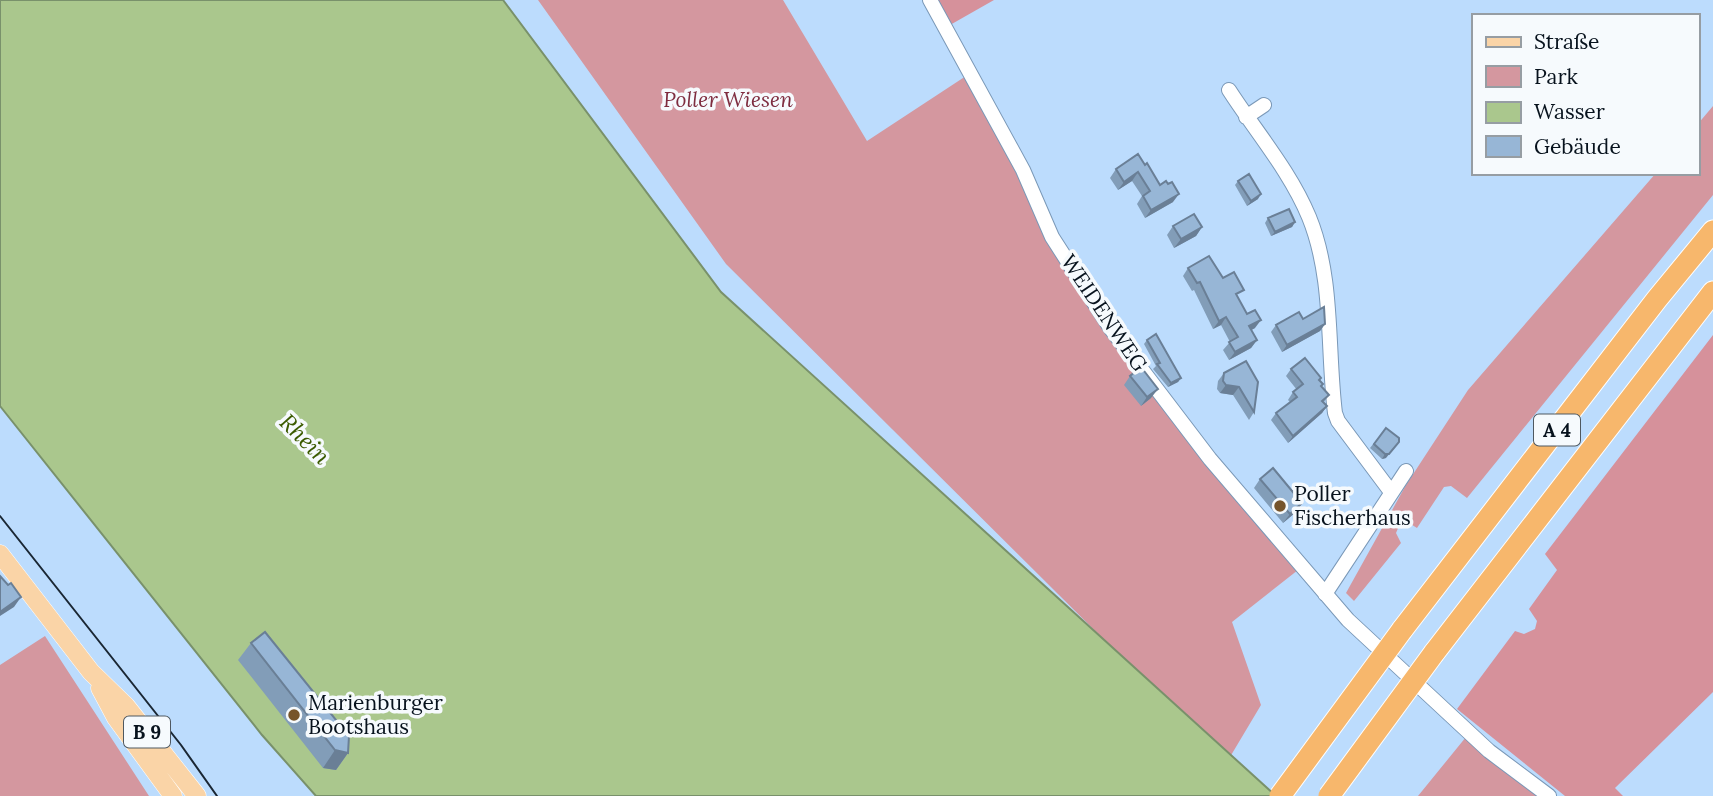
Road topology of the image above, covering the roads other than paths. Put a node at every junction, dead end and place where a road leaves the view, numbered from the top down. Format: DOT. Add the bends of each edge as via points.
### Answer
graph roads {
  1 [pos="930,0"];
  2 [pos="1229,90"];
  3 [pos="1264,105"];
  4 [pos="1246,117"];
  5 [pos="1713,231"];
  6 [pos="1713,292"];
  7 [pos="1406,471"];
  8 [pos="1391,492"];
  9 [pos="0,554"];
  10 [pos="1325,594"];
  11 [pos="91,672"];
  12 [pos="173,796"];
  13 [pos="197,796"];
  14 [pos="1280,796"];
  15 [pos="1329,796"];
  16 [pos="1549,796"];
  1 -- 10 [label="street, WEIDENWEG" via="1084,289 1210,459"];
  2 -- 4 [label="street"];
  3 -- 4 [label="street"];
  4 -- 8 [label="street" via="1293,185 1316,239 1335,414"];
  5 -- 14 [label="highway, A 4, bridge" via="1402,630"];
  6 -- 15 [label="highway, A 4, bridge"];
  7 -- 8 [label="street"];
  8 -- 10 [label="street"];
  9 -- 11 [label="main road, B 9"];
  10 -- 16 [label="street, WEIDENWEG" via="1489,751"];
  11 -- 12 [label="main road, B 9" via="116,718"];
  11 -- 13 [label="main road, B 9" via="126,706"];
}
